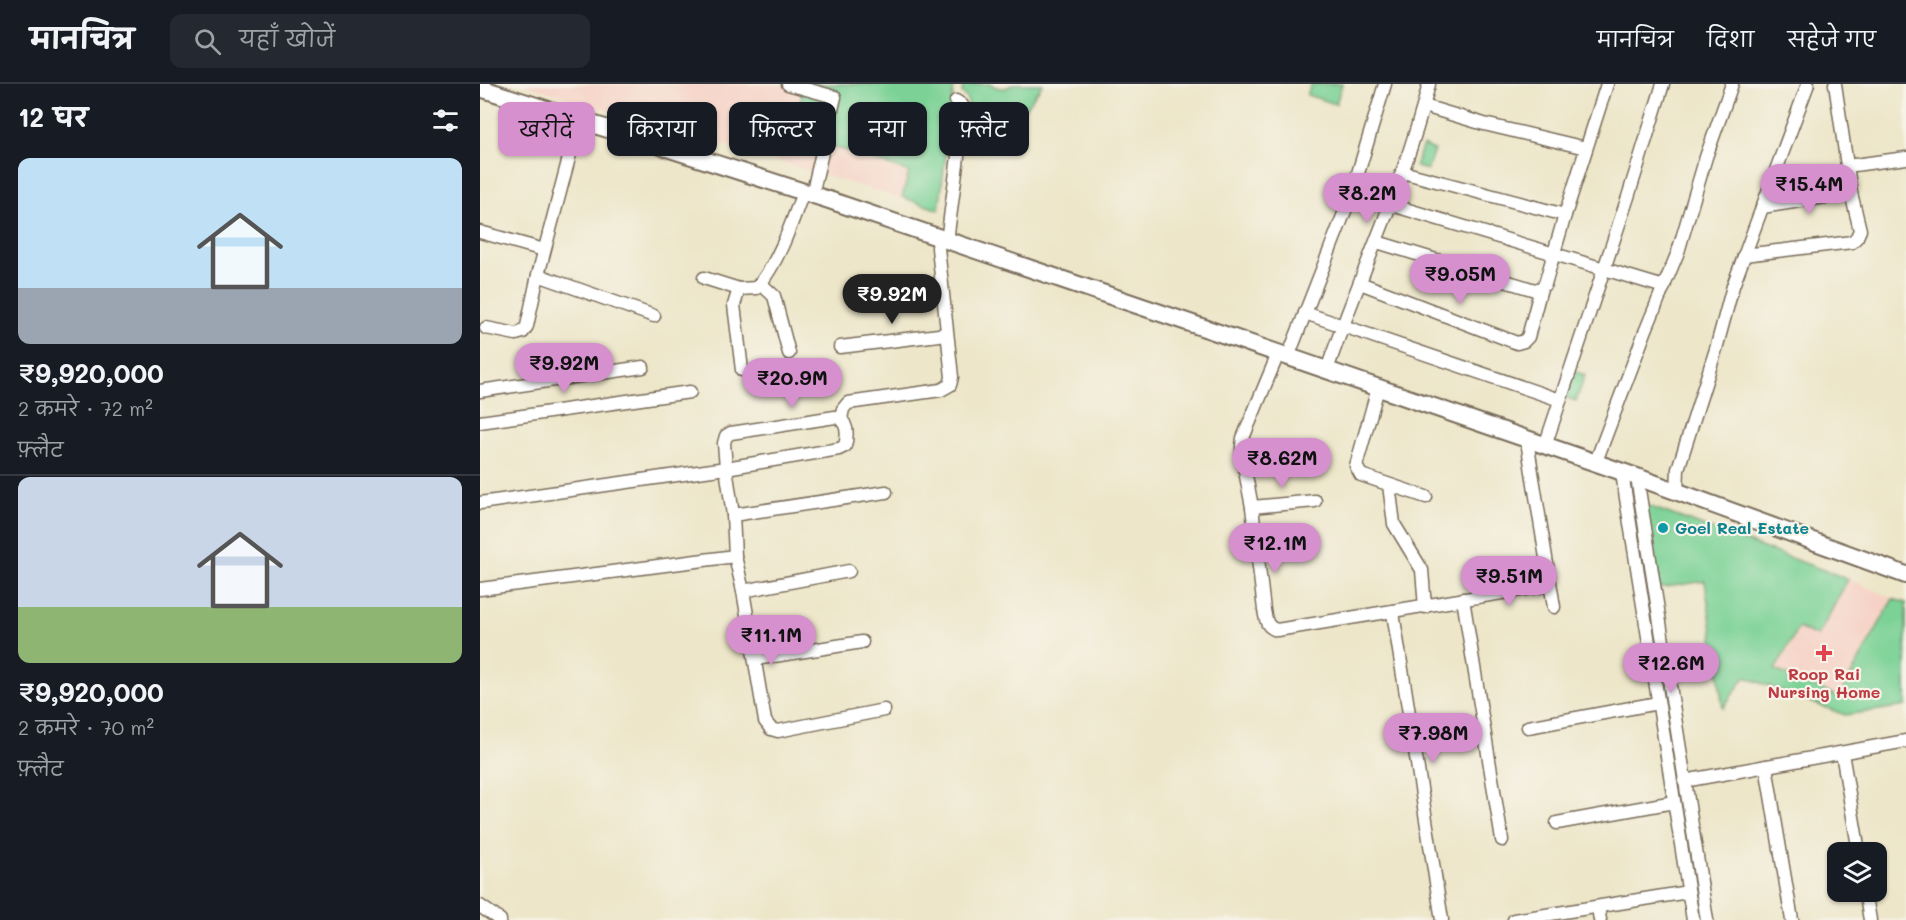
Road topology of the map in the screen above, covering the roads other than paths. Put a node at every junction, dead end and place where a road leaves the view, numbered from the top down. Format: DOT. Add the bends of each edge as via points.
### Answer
graph roads {
  1 [pos="788,84"];
  2 [pos="1385,84"];
  3 [pos="1429,84"];
  4 [pos="1607,84"];
  5 [pos="1663,84"];
  6 [pos="1732,84"];
  7 [pos="1808,84"];
  8 [pos="1835,84"];
  9 [pos="480,88"];
  10 [pos="510,90"];
  11 [pos="956,100"];
  12 [pos="538,102"];
  13 [pos="1424,106"];
  14 [pos="595,125"];
  15 [pos="1586,148"];
  16 [pos="569,156"];
  17 [pos="1906,158"];
  18 [pos="1847,166"];
  19 [pos="1402,172"];
  20 [pos="1352,193"];
  21 [pos="808,194"];
  22 [pos="1851,194"];
  23 [pos="1389,203"];
  24 [pos="1762,207"];
  25 [pos="1565,215"];
  26 [pos="480,231"];
  27 [pos="943,239"];
  28 [pos="1377,242"];
  29 [pos="544,250"];
  30 [pos="1553,253"];
  31 [pos="1744,255"];
  32 [pos="1604,267"];
  33 [pos="538,275"];
  34 [pos="704,278"];
  35 [pos="1360,283"];
  36 [pos="760,284"];
  37 [pos="1664,287"];
  38 [pos="1541,288"];
  39 [pos="739,289"];
  40 [pos="1305,313"];
  41 [pos="654,316"];
  42 [pos="1342,326"];
  43 [pos="486,328"];
  44 [pos="947,334"];
  45 [pos="840,346"];
  46 [pos="789,353"];
  47 [pos="1283,355"];
  48 [pos="643,367"];
  49 [pos="742,370"];
  50 [pos="1327,370"];
  51 [pos="1378,388"];
  52 [pos="480,391"];
  53 [pos="690,392"];
  54 [pos="1560,400"];
  55 [pos="841,418"];
  56 [pos="480,423"];
  57 [pos="1527,441"];
  58 [pos="1545,446"];
  59 [pos="1595,464"];
  60 [pos="726,468"];
  61 [pos="1629,475"];
  62 [pos="1389,485"];
  63 [pos="886,492"];
  64 [pos="1677,493"];
  65 [pos="1426,497"];
  66 [pos="1315,501"];
  67 [pos="480,503"];
  68 [pos="1252,507"];
  69 [pos="733,515"];
  70 [pos="735,556"];
  71 [pos="849,572"];
  72 [pos="1906,575"];
  73 [pos="1550,585"];
  74 [pos="480,589"];
  75 [pos="743,591"];
  76 [pos="1463,599"];
  77 [pos="1425,607"];
  78 [pos="1554,607"];
  79 [pos="1394,613"];
  80 [pos="862,642"];
  81 [pos="754,660"];
  82 [pos="1658,703"];
  83 [pos="884,710"];
  84 [pos="1528,727"];
  85 [pos="1906,741"];
  86 [pos="1842,753"];
  87 [pos="1766,766"];
  88 [pos="1684,781"];
  89 [pos="1674,802"];
  90 [pos="1557,823"];
  91 [pos="1502,840"];
  92 [pos="1857,842"];
  93 [pos="1688,892"];
  94 [pos="1867,902"];
  95 [pos="480,906"];
  96 [pos="1598,907"];
  97 [pos="501,920"];
  98 [pos="1442,920"];
  99 [pos="1517,920"];
  100 [pos="1600,920"];
  101 [pos="1693,920"];
  102 [pos="1707,920"];
  103 [pos="1792,920"];
  104 [pos="1870,920"];
  1 -- 21 [label="street" via="835,97"];
  2 -- 20 [label="street"];
  3 -- 13 [label="street"];
  4 -- 15 [label="street"];
  5 -- 32 [label="street"];
  6 -- 37 [label="street"];
  7 -- 24 [label="street"];
  8 -- 18 [label="street"];
  9 -- 10 [label="street"];
  10 -- 12 [label="street"];
  11 -- 27 [label="street" via="964,110"];
  13 -- 15 [label="street"];
  13 -- 19 [label="street"];
  14 -- 21 [label="street"];
  15 -- 25 [label="street"];
  16 -- 29 [label="street"];
  17 -- 18 [label="street"];
  18 -- 22 [label="street"];
  19 -- 23 [label="street"];
  19 -- 25 [label="street"];
  20 -- 23 [label="street"];
  20 -- 40 [label="street"];
  21 -- 27 [label="street"];
  21 -- 36 [label="street"];
  22 -- 24 [label="street"];
  22 -- 31 [label="street" via="1860,230 1852,242"];
  23 -- 28 [label="street"];
  23 -- 30 [label="street"];
  24 -- 31 [label="street"];
  25 -- 30 [label="street"];
  26 -- 29 [label="street"];
  27 -- 44 [label="street" via="938,248"];
  27 -- 47 [label="street"];
  28 -- 35 [label="street"];
  28 -- 38 [label="street" via="1535,290"];
  29 -- 33 [label="street"];
  30 -- 32 [label="street"];
  30 -- 38 [label="street"];
  31 -- 64 [label="street" via="1678,469"];
  32 -- 37 [label="street"];
  32 -- 54 [label="street"];
  33 -- 41 [label="street"];
  33 -- 43 [label="street" via="523,332"];
  34 -- 39 [label="street"];
  35 -- 38 [label="street" via="1517,343 1528,337"];
  35 -- 42 [label="street"];
  36 -- 39 [label="street" via="757,288"];
  36 -- 46 [label="street" via="774,296"];
  37 -- 59 [label="street"];
  39 -- 49 [label="street" via="734,305"];
  40 -- 42 [label="street"];
  40 -- 47 [label="street"];
  42 -- 50 [label="street"];
  42 -- 54 [label="street"];
  44 -- 45 [label="street"];
  44 -- 55 [label="street" via="950,385 941,390 848,403"];
  47 -- 50 [label="street"];
  47 -- 68 [label="street" via="1244,438 1242,455"];
  48 -- 52 [label="street"];
  50 -- 51 [label="street"];
  51 -- 57 [label="street"];
  51 -- 62 [label="street" via="1356,466 1361,475"];
  53 -- 56 [label="street"];
  54 -- 58 [label="street"];
  55 -- 60 [label="street" via="731,433 724,443"];
  55 -- 60 [label="street" via="845,422 846,440 839,449"];
  57 -- 58 [label="street"];
  57 -- 73 [label="street"];
  58 -- 59 [label="street"];
  59 -- 61 [label="street"];
  60 -- 67 [label="street"];
  60 -- 69 [label="street"];
  61 -- 64 [label="street"];
  61 -- 82 [label="street"];
  61 -- 88 [label="street"];
  62 -- 65 [label="street"];
  62 -- 77 [label="street" via="1394,524 1422,570"];
  63 -- 69 [label="street"];
  64 -- 72 [label="street"];
  66 -- 68 [label="street"];
  68 -- 79 [label="street" via="1264,610 1271,628"];
  69 -- 70 [label="street"];
  70 -- 74 [label="street"];
  70 -- 75 [label="street"];
  71 -- 75 [label="street"];
  73 -- 76 [label="street"];
  73 -- 78 [label="street"];
  75 -- 81 [label="street"];
  76 -- 77 [label="street"];
  76 -- 91 [label="street"];
  77 -- 79 [label="street"];
  79 -- 98 [label="street"];
  80 -- 81 [label="street"];
  81 -- 83 [label="street" via="765,721 771,729 778,731"];
  82 -- 84 [label="street"];
  82 -- 89 [label="street"];
  85 -- 86 [label="street"];
  86 -- 87 [label="street"];
  86 -- 92 [label="street"];
  87 -- 88 [label="street"];
  87 -- 103 [label="street"];
  88 -- 102 [label="street"];
  89 -- 90 [label="street"];
  89 -- 93 [label="street"];
  93 -- 96 [label="street"];
  93 -- 101 [label="street"];
  94 -- 104 [label="street"];
  95 -- 97 [label="street"];
  96 -- 99 [label="street"];
  96 -- 100 [label="street"];
}
